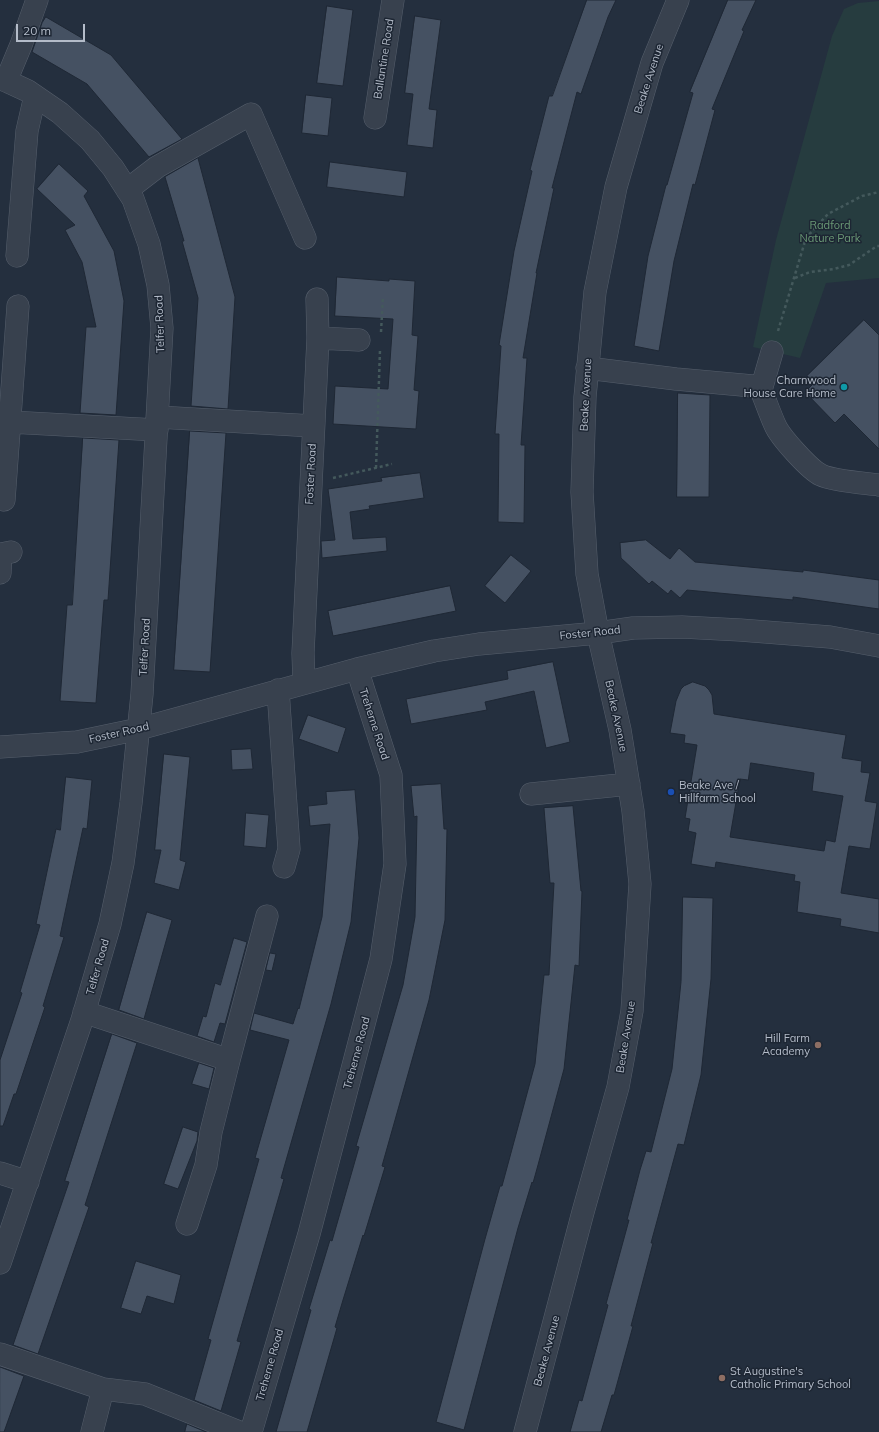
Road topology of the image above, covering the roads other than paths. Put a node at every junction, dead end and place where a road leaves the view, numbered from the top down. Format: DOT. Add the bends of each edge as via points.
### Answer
graph roads {
  1 [pos="37,0"];
  2 [pos="393,0"];
  3 [pos="678,0"];
  4 [pos="3,79"];
  5 [pos="35,96"];
  6 [pos="375,118"];
  7 [pos="127,190"];
  8 [pos="305,238"];
  9 [pos="18,256"];
  10 [pos="317,299"];
  11 [pos="18,306"];
  12 [pos="318,338"];
  13 [pos="359,340"];
  14 [pos="772,352"];
  15 [pos="587,368"];
  16 [pos="761,390"];
  17 [pos="7,419"];
  18 [pos="157,424"];
  19 [pos="314,426"];
  20 [pos="879,485"];
  21 [pos="4,500"];
  22 [pos="11,552"];
  23 [pos="0,573"];
  24 [pos="598,633"];
  25 [pos="879,646"];
  26 [pos="357,668"];
  27 [pos="304,682"];
  28 [pos="278,690"];
  29 [pos="139,729"];
  30 [pos="0,747"];
  31 [pos="628,784"];
  32 [pos="531,794"];
  33 [pos="284,867"];
  34 [pos="267,916"];
  35 [pos="84,1012"];
  36 [pos="230,1060"];
  37 [pos="0,1173"];
  38 [pos="28,1182"];
  39 [pos="187,1224"];
  40 [pos="0,1263"];
  41 [pos="0,1354"];
  42 [pos="103,1389"];
  43 [pos="92,1432"];
  44 [pos="239,1432"];
  45 [pos="251,1432"];
  46 [pos="525,1432"];
  1 -- 4 [label="street" via="21,45"];
  2 -- 6 [label="street, Ballantine Road"];
  3 -- 15 [label="street, Beake Avenue" via="652,63 616,187 595,292"];
  4 -- 5 [label="street, Telfer Road" via="28,90"];
  5 -- 7 [label="street, Telfer Road" via="90,140"];
  5 -- 9 [label="street" via="27,131"];
  7 -- 8 [label="street" via="157,167 251,114"];
  7 -- 18 [label="street, Telfer Road" via="133,199 149,244 158,285 162,328"];
  10 -- 12 [label="street, Foster Road"];
  11 -- 17 [label="street"];
  12 -- 13 [label="street"];
  12 -- 19 [label="street, Foster Road"];
  14 -- 16 [label="street"];
  15 -- 16 [label="street" via="676,380 753,386"];
  15 -- 24 [label="street, Beake Avenue" via="582,492 587,574"];
  16 -- 20 [label="street" via="775,427 813,470 830,478"];
  17 -- 18 [label="street"];
  17 -- 21 [label="street"];
  18 -- 19 [label="street"];
  18 -- 29 [label="street, Telfer Road"];
  19 -- 27 [label="street, Foster Road" via="303,652"];
  22 -- 23 [label="street" via="1,554"];
  24 -- 25 [label="street, Foster Road" via="633,628 682,627 830,637"];
  24 -- 26 [label="street, Foster Road" via="471,645"];
  24 -- 31 [label="street, Beake Avenue" via="620,730"];
  26 -- 27 [label="street, Foster Road"];
  26 -- 45 [label="street, Treherne Road" via="391,775 395,864 381,959 309,1234"];
  27 -- 28 [label="street, Foster Road"];
  28 -- 29 [label="street, Foster Road"];
  28 -- 33 [label="street" via="289,848"];
  29 -- 30 [label="street, Foster Road" via="77,742"];
  29 -- 35 [label="street, Telfer Road" via="123,863 110,924"];
  31 -- 32 [label="street"];
  31 -- 46 [label="street, Beake Avenue" via="640,884 632,1011 618,1087"];
  34 -- 36 [label="street"];
  35 -- 36 [label="street"];
  35 -- 38 [label="street, Telfer Road"];
  36 -- 39 [label="street" via="211,1132 206,1165"];
  37 -- 38 [label="street"];
  38 -- 40 [label="street, Telfer Road"];
  41 -- 42 [label="street"];
  42 -- 43 [label="street"];
  42 -- 44 [label="street" via="145,1394"];
}
